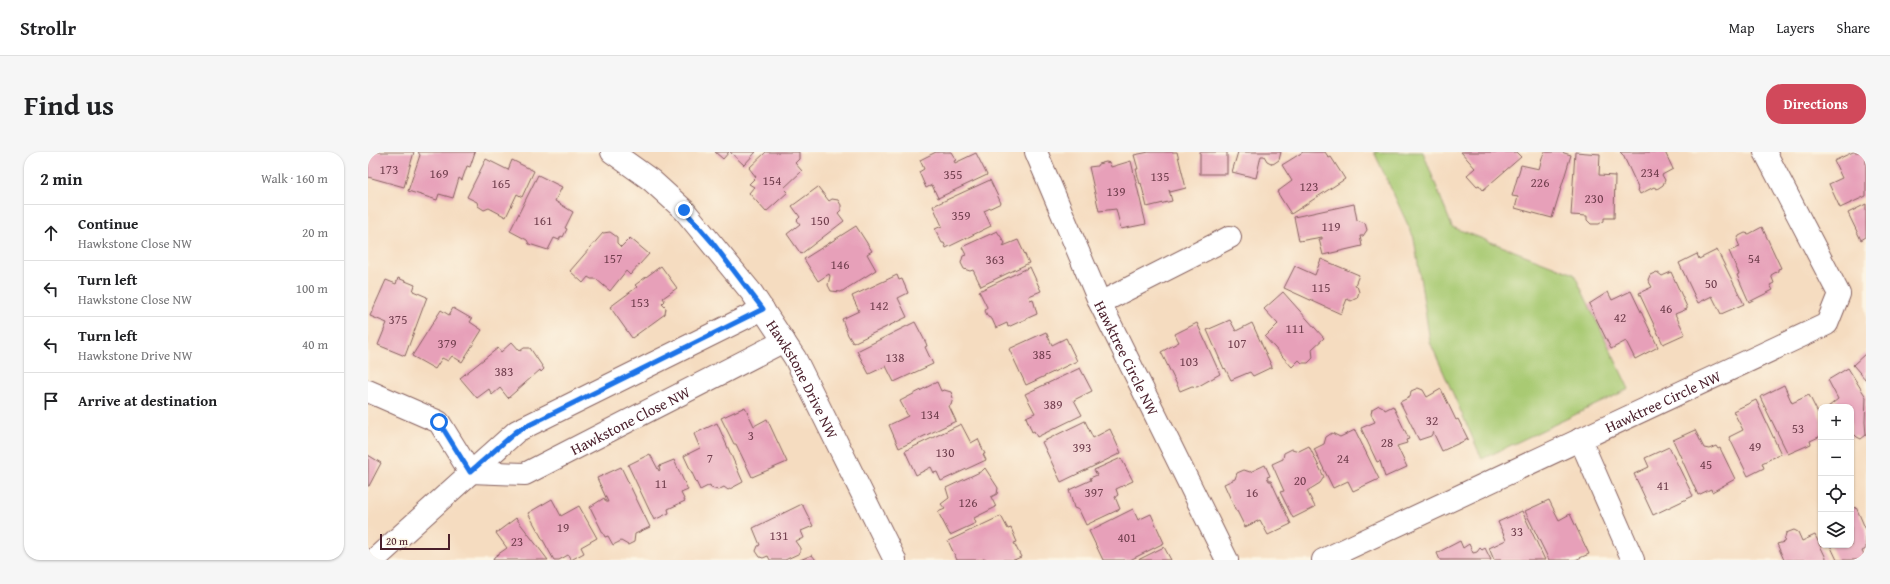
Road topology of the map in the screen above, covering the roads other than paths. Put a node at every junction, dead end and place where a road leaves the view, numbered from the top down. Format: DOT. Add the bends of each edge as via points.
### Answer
graph roads {
  1 [pos="612,152"];
  2 [pos="1036,152"];
  3 [pos="1765,152"];
  4 [pos="1230,237"];
  5 [pos="1100,303"];
  6 [pos="763,309"];
  7 [pos="784,341"];
  8 [pos="368,391"];
  9 [pos="1580,439"];
  10 [pos="470,472"];
  11 [pos="374,560"];
  12 [pos="895,560"];
  13 [pos="1227,560"];
  14 [pos="1323,560"];
  15 [pos="1633,560"];
  1 -- 6 [label="street, Hawkstone Drive NW" via="651,180 684,210"];
  2 -- 5 [label="street, Hawktree Circle NW"];
  3 -- 9 [label="street, Hawktree Circle NW" via="1839,294 1827,324"];
  4 -- 5 [label="street"];
  5 -- 13 [label="street, Hawktree Circle NW"];
  6 -- 7 [label="street, Hawkstone Drive NW"];
  6 -- 10 [label="street" via="517,431"];
  7 -- 10 [label="street, Hawkstone Close NW" via="525,474"];
  7 -- 12 [label="street, Hawkstone Drive NW" via="802,371"];
  8 -- 10 [label="street" via="439,422"];
  9 -- 14 [label="street, Hawktree Circle NW"];
  9 -- 15 [label="street"];
  10 -- 11 [label="street"];
}
